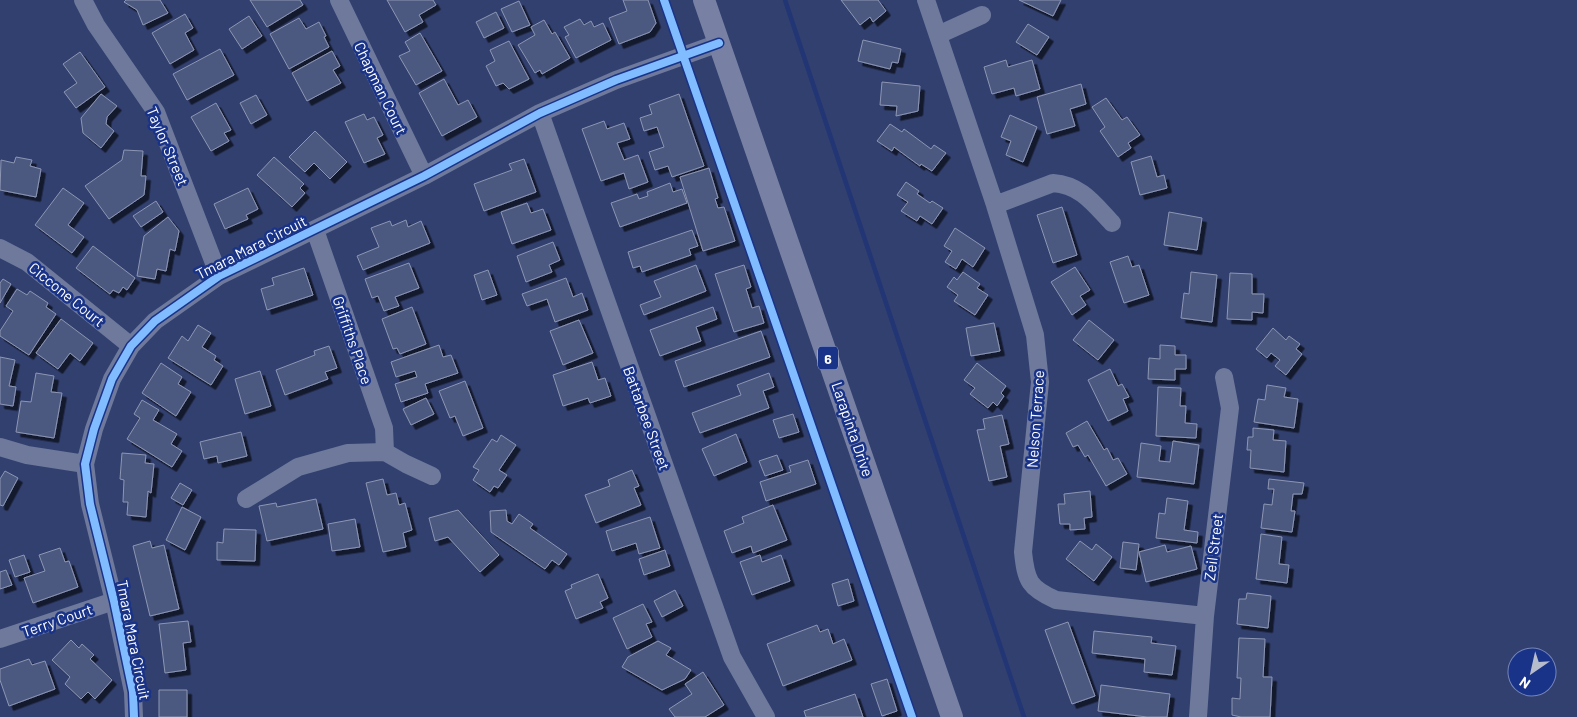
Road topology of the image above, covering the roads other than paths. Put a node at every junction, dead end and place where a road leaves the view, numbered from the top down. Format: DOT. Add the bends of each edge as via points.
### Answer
graph roads {
  1 [pos="83,0"];
  2 [pos="704,0"];
  3 [pos="926,0"];
  4 [pos="342,1"];
  5 [pos="982,15"];
  6 [pos="938,34"];
  7 [pos="719,43"];
  8 [pos="540,113"];
  9 [pos="424,176"];
  10 [pos="995,205"];
  11 [pos="1112,223"];
  12 [pos="315,230"];
  13 [pos="0,248"];
  14 [pos="219,276"];
  15 [pos="132,346"];
  16 [pos="1224,377"];
  17 [pos="0,447"];
  18 [pos="385,452"];
  19 [pos="85,464"];
  20 [pos="432,476"];
  21 [pos="246,499"];
  22 [pos="114,600"];
  23 [pos="1204,616"];
  24 [pos="0,640"];
  25 [pos="134,717"];
  26 [pos="766,717"];
  27 [pos="952,717"];
  28 [pos="1198,717"];
  1 -- 14 [label="street, Taylor Street" via="96,25 156,112"];
  2 -- 7 [label="main road, Larapinta Drive / 6"];
  3 -- 6 [label="street, Nelson Terrace"];
  4 -- 9 [label="street, Chapman Court"];
  5 -- 6 [label="street"];
  6 -- 10 [label="street, Nelson Terrace"];
  7 -- 8 [label="street, Tmara Mara Circuit" via="616,80"];
  7 -- 27 [label="main road, Larapinta Drive / 6"];
  8 -- 9 [label="street, Tmara Mara Circuit"];
  8 -- 26 [label="street, Battarbee Street" via="732,657"];
  9 -- 12 [label="street, Tmara Mara Circuit"];
  10 -- 11 [label="street" via="1052,183 1062,184 1085,195"];
  10 -- 23 [label="street, Nelson Terrace" via="1035,335 1040,382 1023,552 1030,584 1056,600"];
  12 -- 14 [label="street, Tmara Mara Circuit"];
  12 -- 18 [label="street, Griffiths Place" via="384,428"];
  13 -- 15 [label="street, Ciccone Court" via="27,262"];
  14 -- 15 [label="street, Tmara Mara Circuit" via="155,321"];
  15 -- 19 [label="street, Tmara Mara Circuit" via="112,380"];
  16 -- 23 [label="street, Zeil Street" via="1230,408"];
  17 -- 19 [label="street" via="27,455"];
  18 -- 20 [label="street"];
  18 -- 21 [label="street" via="348,453 298,467"];
  19 -- 22 [label="street, Tmara Mara Circuit" via="90,504"];
  22 -- 24 [label="street, Terry Court"];
  22 -- 25 [label="street, Tmara Mara Circuit" via="133,692"];
  23 -- 28 [label="street, Zeil Street"];
}
